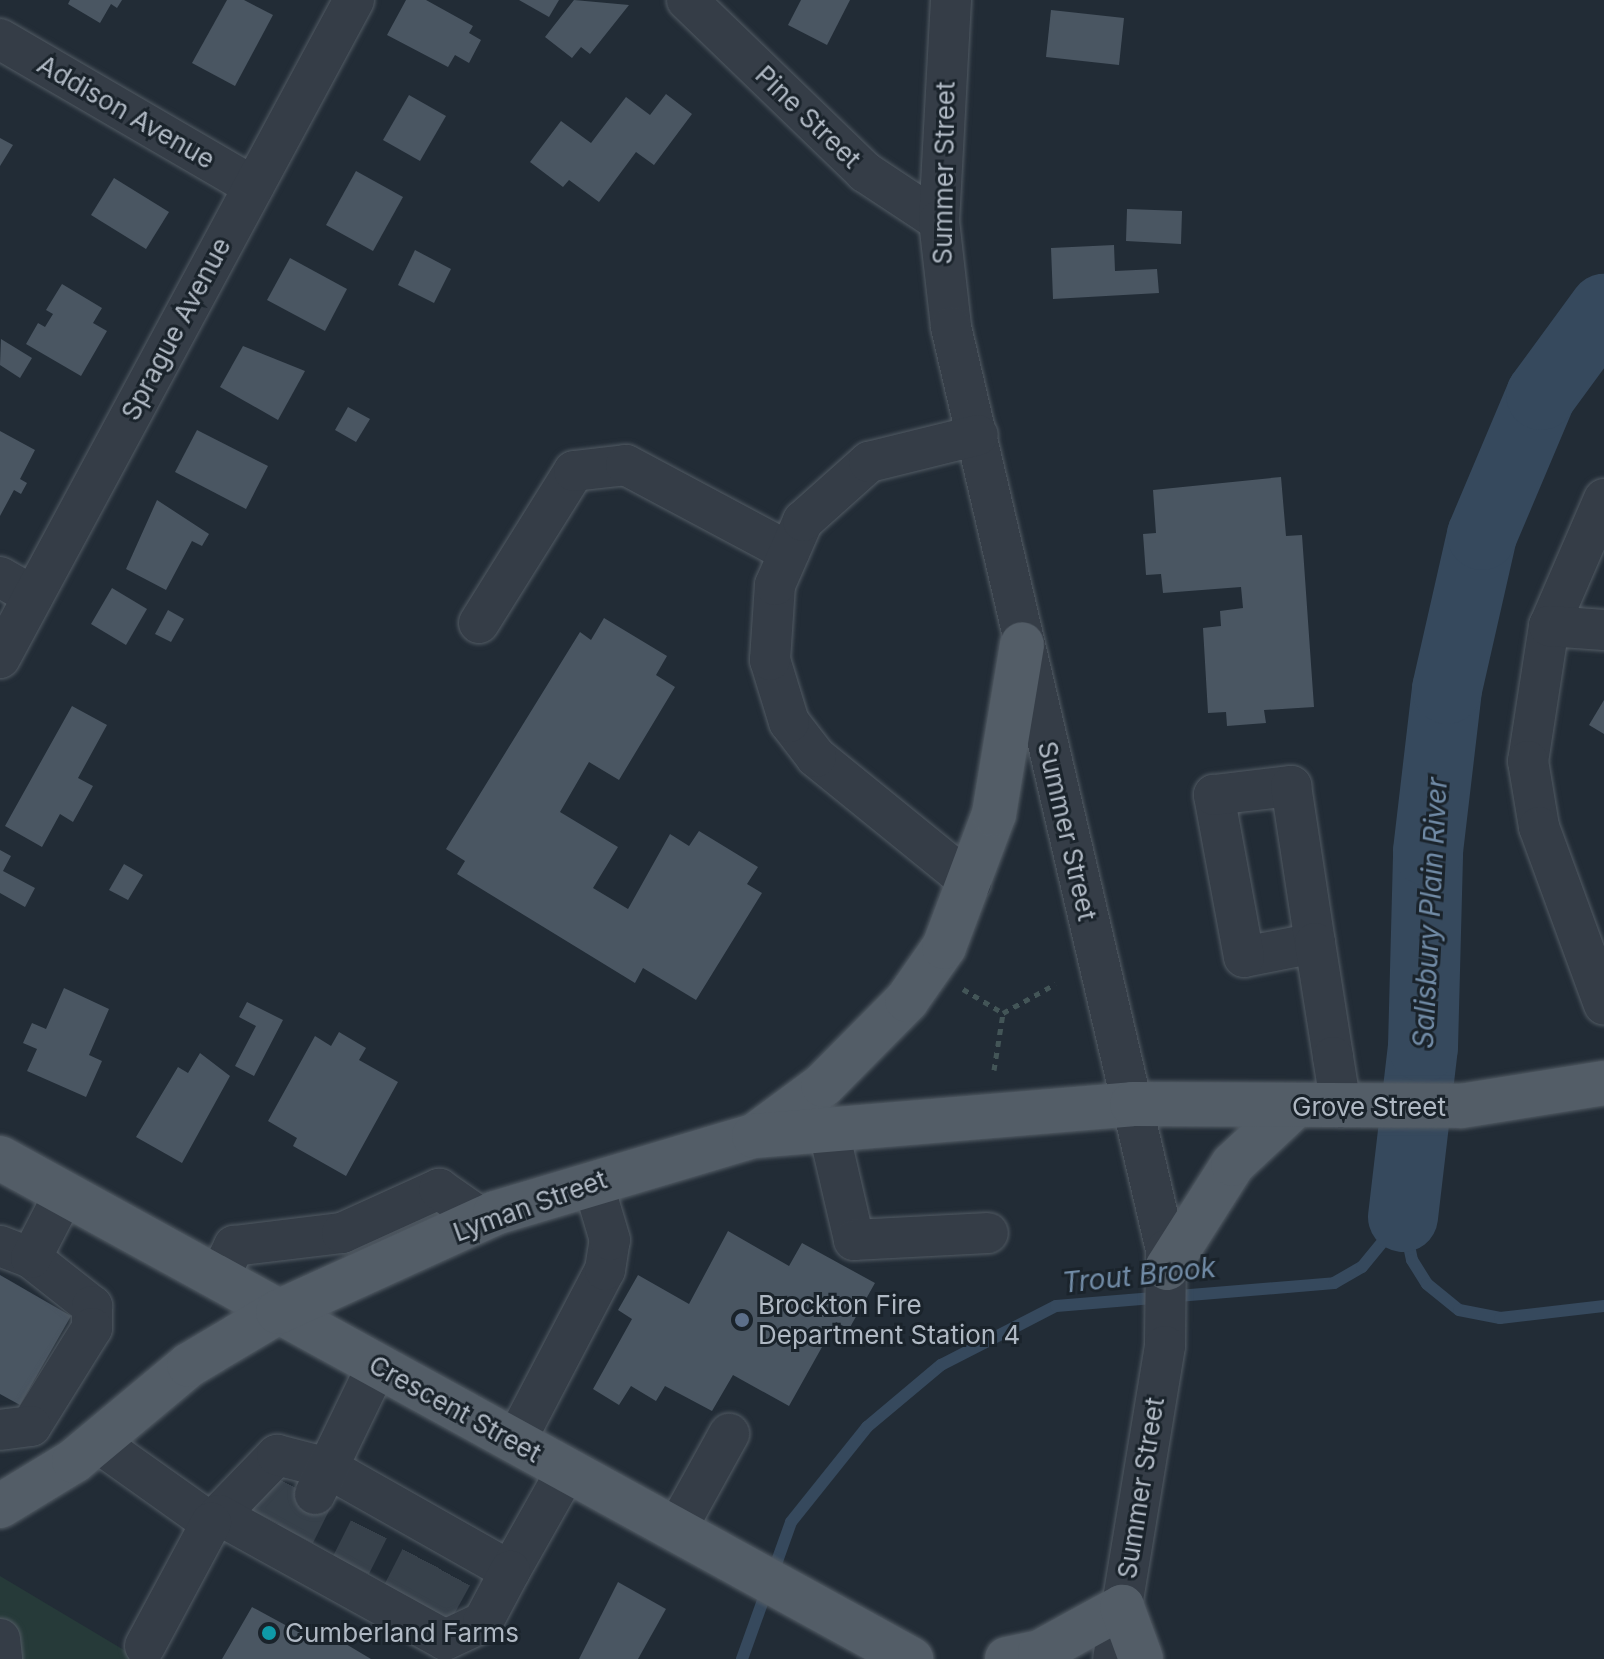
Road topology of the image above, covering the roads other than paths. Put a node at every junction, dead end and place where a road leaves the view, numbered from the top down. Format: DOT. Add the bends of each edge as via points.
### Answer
graph roads {
  1 [pos="354,0"];
  2 [pos="687,0"];
  3 [pos="951,0"];
  4 [pos="0,39"];
  5 [pos="253,186"];
  6 [pos="939,221"];
  7 [pos="978,435"];
  8 [pos="1604,499"];
  9 [pos="789,552"];
  10 [pos="16,587"];
  11 [pos="479,623"];
  12 [pos="1549,626"];
  13 [pos="1604,630"];
  14 [pos="1022,644"];
  15 [pos="0,658"];
  16 [pos="971,883"];
  17 [pos="1315,943"];
  18 [pos="1604,1005"];
  19 [pos="1604,1083"];
  20 [pos="1132,1104"];
  21 [pos="1294,1107"];
  22 [pos="1352,1107"];
  23 [pos="828,1128"];
  24 [pos="754,1136"];
  25 [pos="0,1158"];
  26 [pos="593,1183"];
  27 [pos="64,1194"];
  28 [pos="482,1219"];
  29 [pos="988,1233"];
  30 [pos="15,1252"];
  31 [pos="1167,1268"];
  32 [pos="218,1279"];
  33 [pos="278,1312"];
  34 [pos="377,1366"];
  35 [pos="15,1428"];
  36 [pos="729,1434"];
  37 [pos="515,1442"];
  38 [pos="80,1454"];
  39 [pos="567,1470"];
  40 [pos="305,1475"];
  41 [pos="0,1506"];
  42 [pos="215,1519"];
  43 [pos="676,1530"];
  44 [pos="510,1571"];
  45 [pos="1122,1607"];
  46 [pos="429,1623"];
  47 [pos="0,1639"];
  48 [pos="145,1646"];
  49 [pos="2,1659"];
  50 [pos="911,1659"];
  51 [pos="1007,1659"];
  52 [pos="1113,1659"];
  53 [pos="1141,1659"];
  1 -- 5 [label="street, Sprague Avenue"];
  2 -- 6 [label="street, Pine Street" via="865,172"];
  3 -- 6 [label="street, Summer Street"];
  4 -- 5 [label="street, Addison Avenue"];
  5 -- 10 [label="street, Sprague Avenue"];
  6 -- 7 [label="street, Summer Street" via="951,327"];
  7 -- 9 [label="street" via="869,462 803,521"];
  7 -- 14 [label="street, Summer Street"];
  8 -- 12 [label="street"];
  9 -- 11 [label="street" via="626,465 574,471"];
  9 -- 16 [label="street" via="775,585 770,660 789,722 834,775"];
  10 -- 15 [label="street, Sprague Avenue"];
  12 -- 13 [label="street"];
  12 -- 18 [label="street" via="1531,717 1532,793 1554,876"];
  14 -- 16 [label="main road" via="994,814"];
  14 -- 20 [label="street, Summer Street"];
  16 -- 24 [label="main road" via="944,947 907,1000 823,1085"];
  17 -- 22 [label="street"];
  19 -- 22 [label="main road, Grove Street" via="1461,1106"];
  20 -- 21 [label="main road, Grove Street"];
  20 -- 23 [label="main road, Lyman Street"];
  20 -- 31 [label="street, Summer Street" via="1151,1171"];
  21 -- 22 [label="main road, Grove Street"];
  21 -- 31 [label="main road" via="1233,1164"];
  23 -- 24 [label="main road, Lyman Street"];
  23 -- 29 [label="street" via="854,1240"];
  24 -- 26 [label="main road, Lyman Street"];
  25 -- 27 [label="main road, Crescent Street"];
  26 -- 28 [label="main road, Lyman Street"];
  26 -- 37 [label="street" via="610,1240 605,1270"];
  27 -- 30 [label="street"];
  27 -- 32 [label="main road, Crescent Street"];
  28 -- 32 [label="street" via="439,1189 342,1233 234,1246"];
  28 -- 33 [label="main road, Lyman Street"];
  30 -- 35 [label="street" via="92,1306 92,1328"];
  31 -- 45 [label="street, Summer Street" via="1165,1346"];
  32 -- 33 [label="main road, Crescent Street"];
  33 -- 34 [label="main road, Crescent Street"];
  33 -- 38 [label="main road, Lyman Street" via="189,1365"];
  34 -- 37 [label="main road, Crescent Street"];
  34 -- 40 [label="street"];
  35 -- 38 [label="street"];
  36 -- 43 [label="street"];
  37 -- 39 [label="main road, Crescent Street"];
  38 -- 41 [label="main road, Lyman Street"];
  38 -- 42 [label="street"];
  39 -- 43 [label="main road, Crescent Street"];
  39 -- 44 [label="street"];
  40 -- 42 [label="street" via="277,1455"];
  40 -- 44 [label="street" via="445,1550"];
  42 -- 46 [label="street" via="274,1534"];
  42 -- 48 [label="street"];
  43 -- 50 [label="main road, Crescent Street"];
  44 -- 46 [label="street" via="483,1622"];
  45 -- 51 [label="main road" via="1040,1652"];
  45 -- 52 [label="street, Summer Street"];
  45 -- 53 [label="main road"];
  47 -- 49 [label="street"];
}
